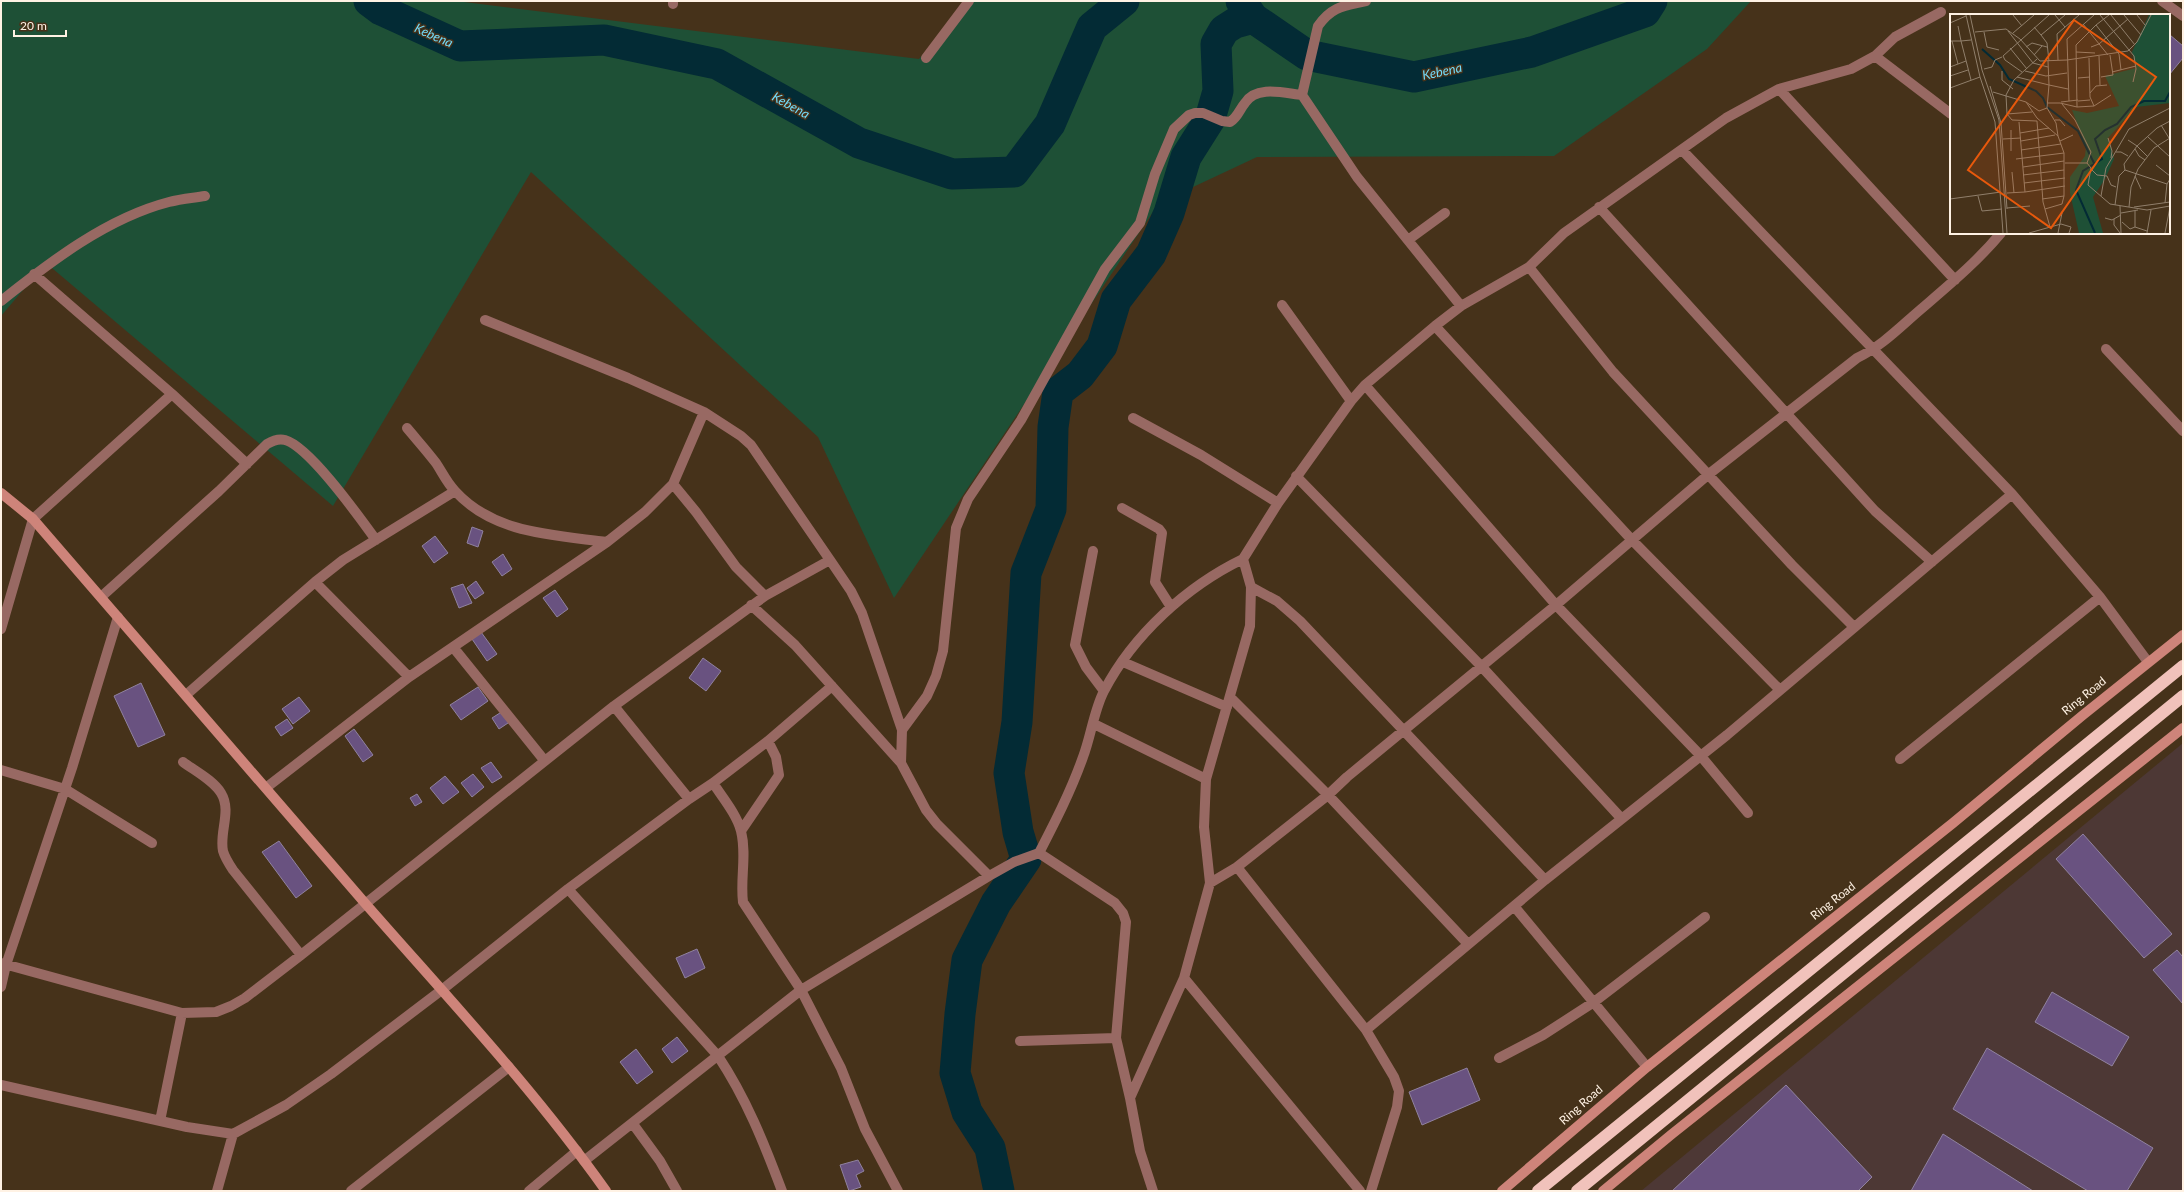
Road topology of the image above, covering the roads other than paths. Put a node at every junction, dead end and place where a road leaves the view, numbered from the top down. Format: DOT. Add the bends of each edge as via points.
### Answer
graph roads {
  1 [pos="969,1"];
  2 [pos="1366,1"];
  3 [pos="2162,1"];
  4 [pos="1335,4"];
  5 [pos="1942,12"];
  6 [pos="2175,15"];
  7 [pos="1875,56"];
  8 [pos="926,58"];
  9 [pos="1779,89"];
  10 [pos="1302,95"];
  11 [pos="1950,113"];
  12 [pos="1682,150"];
  13 [pos="205,196"];
  14 [pos="1599,207"];
  15 [pos="1445,213"];
  16 [pos="2000,234"];
  17 [pos="1408,240"];
  18 [pos="1529,267"];
  19 [pos="34,274"];
  20 [pos="1955,280"];
  21 [pos="1,301"];
  22 [pos="1282,305"];
  23 [pos="1461,306"];
  24 [pos="484,320"];
  25 [pos="1435,326"];
  26 [pos="1874,349"];
  27 [pos="2106,349"];
  28 [pos="1365,385"];
  29 [pos="172,394"];
  30 [pos="1351,401"];
  31 [pos="704,412"];
  32 [pos="1785,414"];
  33 [pos="1133,418"];
  34 [pos="407,428"];
  35 [pos="2183,431"];
  36 [pos="247,464"];
  37 [pos="1709,474"];
  38 [pos="1296,476"];
  39 [pos="673,484"];
  40 [pos="455,491"];
  41 [pos="1,493"];
  42 [pos="2012,494"];
  43 [pos="1278,503"];
  44 [pos="1122,508"];
  45 [pos="33,519"];
  46 [pos="1631,539"];
  47 [pos="376,540"];
  48 [pos="607,542"];
  49 [pos="1093,551"];
  50 [pos="1243,559"];
  51 [pos="830,560"];
  52 [pos="1932,562"];
  53 [pos="315,582"];
  54 [pos="1251,587"];
  55 [pos="765,596"];
  56 [pos="101,597"];
  57 [pos="2100,597"];
  58 [pos="751,605"];
  59 [pos="1556,605"];
  60 [pos="1172,607"];
  61 [pos="118,617"];
  62 [pos="1854,627"];
  63 [pos="1,629"];
  64 [pos="2183,635"];
  65 [pos="452,648"];
  66 [pos="1123,662"];
  67 [pos="2148,662"];
  68 [pos="2183,666"];
  69 [pos="1482,667"];
  70 [pos="409,677"];
  71 [pos="832,686"];
  72 [pos="1780,690"];
  73 [pos="1104,691"];
  74 [pos="186,695"];
  75 [pos="1230,696"];
  76 [pos="2183,696"];
  77 [pos="614,706"];
  78 [pos="1227,707"];
  79 [pos="1094,724"];
  80 [pos="902,730"];
  81 [pos="2182,730"];
  82 [pos="1403,731"];
  83 [pos="768,741"];
  84 [pos="1700,755"];
  85 [pos="1900,758"];
  86 [pos="544,760"];
  87 [pos="183,762"];
  88 [pos="901,763"];
  89 [pos="1,770"];
  90 [pos="1206,779"];
  91 [pos="713,783"];
  92 [pos="267,787"];
  93 [pos="65,789"];
  94 [pos="1328,795"];
  95 [pos="689,799"];
  96 [pos="1748,813"];
  97 [pos="1621,818"];
  98 [pos="741,831"];
  99 [pos="152,843"];
  100 [pos="1034,855"];
  101 [pos="1236,867"];
  102 [pos="989,876"];
  103 [pos="1545,880"];
  104 [pos="1210,883"];
  105 [pos="568,889"];
  106 [pos="364,902"];
  107 [pos="1514,906"];
  108 [pos="1705,917"];
  109 [pos="1468,944"];
  110 [pos="301,954"];
  111 [pos="4,964"];
  112 [pos="1184,978"];
  113 [pos="1,987"];
  114 [pos="443,989"];
  115 [pos="801,990"];
  116 [pos="1594,1002"];
  117 [pos="182,1013"];
  118 [pos="1366,1030"];
  119 [pos="1116,1038"];
  120 [pos="1020,1042"];
  121 [pos="718,1056"];
  122 [pos="1499,1058"];
  123 [pos="510,1067"];
  124 [pos="1647,1067"];
  125 [pos="1,1085"];
  126 [pos="1130,1098"];
  127 [pos="160,1121"];
  128 [pos="633,1124"];
  129 [pos="233,1134"];
  130 [pos="577,1151"];
  131 [pos="584,1161"];
  132 [pos="217,1191"];
  133 [pos="351,1191"];
  134 [pos="529,1191"];
  135 [pos="606,1191"];
  136 [pos="677,1191"];
  137 [pos="782,1191"];
  138 [pos="898,1191"];
  139 [pos="1153,1191"];
  140 [pos="1360,1191"];
  141 [pos="1371,1191"];
  142 [pos="1502,1191"];
  143 [pos="1538,1191"];
  144 [pos="1577,1191"];
  145 [pos="1603,1191"];
  1 -- 8 [label="street"];
  2 -- 4 [label="street"];
  3 -- 6 [label="street"];
  4 -- 10 [label="street" via="1324,16 1314,37"];
  5 -- 7 [label="street" via="1895,37"];
  7 -- 9 [label="street" via="1851,69"];
  7 -- 11 [label="street"];
  9 -- 12 [label="street" via="1726,118"];
  9 -- 20 [label="street"];
  10 -- 17 [label="street" via="1357,177"];
  10 -- 80 [label="street" via="1255,93 1248,97 1235,119 1230,122 1203,114 1189,115 1174,129 1155,174 1140,223 1105,269 1021,420 968,499 956,528 942,651 936,676 927,696"];
  12 -- 14 [label="street"];
  12 -- 26 [label="street"];
  13 -- 19 [label="street" via="169,202 108,227"];
  14 -- 18 [label="street" via="1564,233"];
  14 -- 32 [label="street"];
  15 -- 17 [label="street"];
  16 -- 20 [label="street" via="1984,254"];
  17 -- 23 [label="street"];
  18 -- 23 [label="street"];
  18 -- 37 [label="street" via="1613,372"];
  19 -- 21 [label="street"];
  19 -- 29 [label="street"];
  20 -- 26 [label="street"];
  22 -- 30 [label="street"];
  23 -- 25 [label="street"];
  24 -- 31 [label="street" via="628,378"];
  25 -- 28 [label="street"];
  25 -- 46 [label="street"];
  26 -- 32 [label="street" via="1857,358"];
  26 -- 42 [label="street"];
  27 -- 35 [label="street"];
  28 -- 30 [label="street"];
  28 -- 59 [label="street"];
  29 -- 36 [label="street"];
  29 -- 45 [label="street"];
  30 -- 38 [label="street"];
  31 -- 39 [label="street"];
  31 -- 51 [label="street" via="751,445"];
  32 -- 37 [label="street"];
  32 -- 52 [label="street" via="1875,511"];
  33 -- 43 [label="street" via="1201,455"];
  34 -- 40 [label="street"];
  36 -- 47 [label="street" via="274,440 284,440 295,446 333,484"];
  36 -- 56 [label="street"];
  37 -- 46 [label="street"];
  37 -- 62 [label="street" via="1792,565"];
  38 -- 43 [label="street"];
  38 -- 69 [label="street"];
  39 -- 48 [label="street" via="645,512"];
  39 -- 55 [label="street" via="736,567"];
  40 -- 47 [label="street"];
  40 -- 48 [label="street" via="479,511 514,528"];
  41 -- 45 [label="street"];
  42 -- 52 [label="street"];
  42 -- 57 [label="street"];
  43 -- 50 [label="street"];
  44 -- 60 [label="street" via="1162,533 1155,582"];
  45 -- 56 [label="street"];
  45 -- 63 [label="street"];
  46 -- 59 [label="street"];
  46 -- 72 [label="street"];
  47 -- 53 [label="street"];
  48 -- 65 [label="street"];
  49 -- 73 [label="street" via="1075,645 1086,667"];
  50 -- 54 [label="street"];
  50 -- 60 [label="street" via="1217,571"];
  51 -- 55 [label="street"];
  51 -- 80 [label="street" via="862,613"];
  52 -- 62 [label="street"];
  53 -- 70 [label="street"];
  53 -- 74 [label="street"];
  54 -- 75 [label="street" via="1250,626"];
  54 -- 82 [label="street" via="1277,601 1300,621"];
  55 -- 58 [label="street"];
  56 -- 61 [label="street"];
  57 -- 67 [label="street"];
  57 -- 85 [label="street"];
  58 -- 71 [label="street" via="795,645"];
  58 -- 77 [label="street"];
  59 -- 69 [label="street"];
  59 -- 84 [label="street"];
  60 -- 66 [label="street" via="1143,636"];
  61 -- 74 [label="street"];
  61 -- 93 [label="street"];
  62 -- 72 [label="street"];
  64 -- 67 [label="street, Ring Road"];
  65 -- 70 [label="street"];
  65 -- 86 [label="street"];
  66 -- 73 [label="street"];
  66 -- 78 [label="street"];
  67 -- 124 [label="street, Ring Road" via="1953,823"];
  68 -- 143 [label="highway"];
  69 -- 82 [label="street"];
  69 -- 97 [label="street"];
  70 -- 92 [label="street"];
  71 -- 83 [label="street"];
  71 -- 88 [label="street"];
  72 -- 84 [label="street"];
  73 -- 79 [label="street"];
  74 -- 92 [label="street"];
  75 -- 78 [label="street"];
  75 -- 94 [label="street"];
  76 -- 144 [label="highway"];
  77 -- 86 [label="street"];
  77 -- 95 [label="street"];
  78 -- 90 [label="street"];
  79 -- 90 [label="street"];
  79 -- 100 [label="street" via="1071,790"];
  80 -- 88 [label="street"];
  81 -- 145 [label="street"];
  82 -- 94 [label="street"];
  82 -- 103 [label="street"];
  83 -- 91 [label="street"];
  83 -- 98 [label="street" via="776,756 779,775"];
  84 -- 96 [label="street"];
  84 -- 97 [label="street"];
  86 -- 106 [label="street"];
  87 -- 110 [label="street" via="221,792 226,807 223,841 225,857"];
  88 -- 102 [label="street" via="926,810"];
  89 -- 93 [label="street"];
  90 -- 104 [label="street" via="1204,827"];
  91 -- 95 [label="street"];
  91 -- 98 [label="street"];
  92 -- 106 [label="street"];
  93 -- 99 [label="street"];
  93 -- 111 [label="street"];
  94 -- 101 [label="street"];
  94 -- 109 [label="street"];
  95 -- 105 [label="street"];
  97 -- 103 [label="street"];
  98 -- 115 [label="street" via="743,902"];
  100 -- 102 [label="street" via="1014,862"];
  100 -- 119 [label="street" via="1115,903 1123,913 1126,922"];
  101 -- 104 [label="street"];
  101 -- 118 [label="street"];
  102 -- 115 [label="street"];
  103 -- 107 [label="street"];
  104 -- 112 [label="street"];
  105 -- 114 [label="street"];
  105 -- 121 [label="street"];
  106 -- 110 [label="street"];
  106 -- 114 [label="street"];
  107 -- 109 [label="street"];
  107 -- 116 [label="street"];
  108 -- 116 [label="street"];
  109 -- 118 [label="street"];
  110 -- 117 [label="street" via="231,1006 216,1012"];
  111 -- 113 [label="street"];
  111 -- 117 [label="street"];
  112 -- 126 [label="street"];
  112 -- 140 [label="street"];
  114 -- 123 [label="street"];
  114 -- 129 [label="street" via="331,1074 286,1105"];
  115 -- 121 [label="street"];
  115 -- 138 [label="street" via="841,1068 865,1129"];
  116 -- 122 [label="street" via="1543,1035"];
  116 -- 124 [label="street"];
  117 -- 127 [label="street"];
  118 -- 141 [label="street" via="1394,1077 1398,1091 1397,1107"];
  119 -- 120 [label="street"];
  119 -- 126 [label="street"];
  121 -- 128 [label="street"];
  121 -- 137 [label="street" via="736,1082 750,1111"];
  123 -- 130 [label="street"];
  123 -- 133 [label="street"];
  124 -- 142 [label="street, Ring Road"];
  125 -- 127 [label="street"];
  126 -- 139 [label="street" via="1140,1150"];
  127 -- 129 [label="street"];
  128 -- 131 [label="street"];
  128 -- 136 [label="street" via="660,1161"];
  129 -- 132 [label="street"];
  130 -- 131 [label="street"];
  130 -- 134 [label="street"];
  131 -- 135 [label="street"];
}
